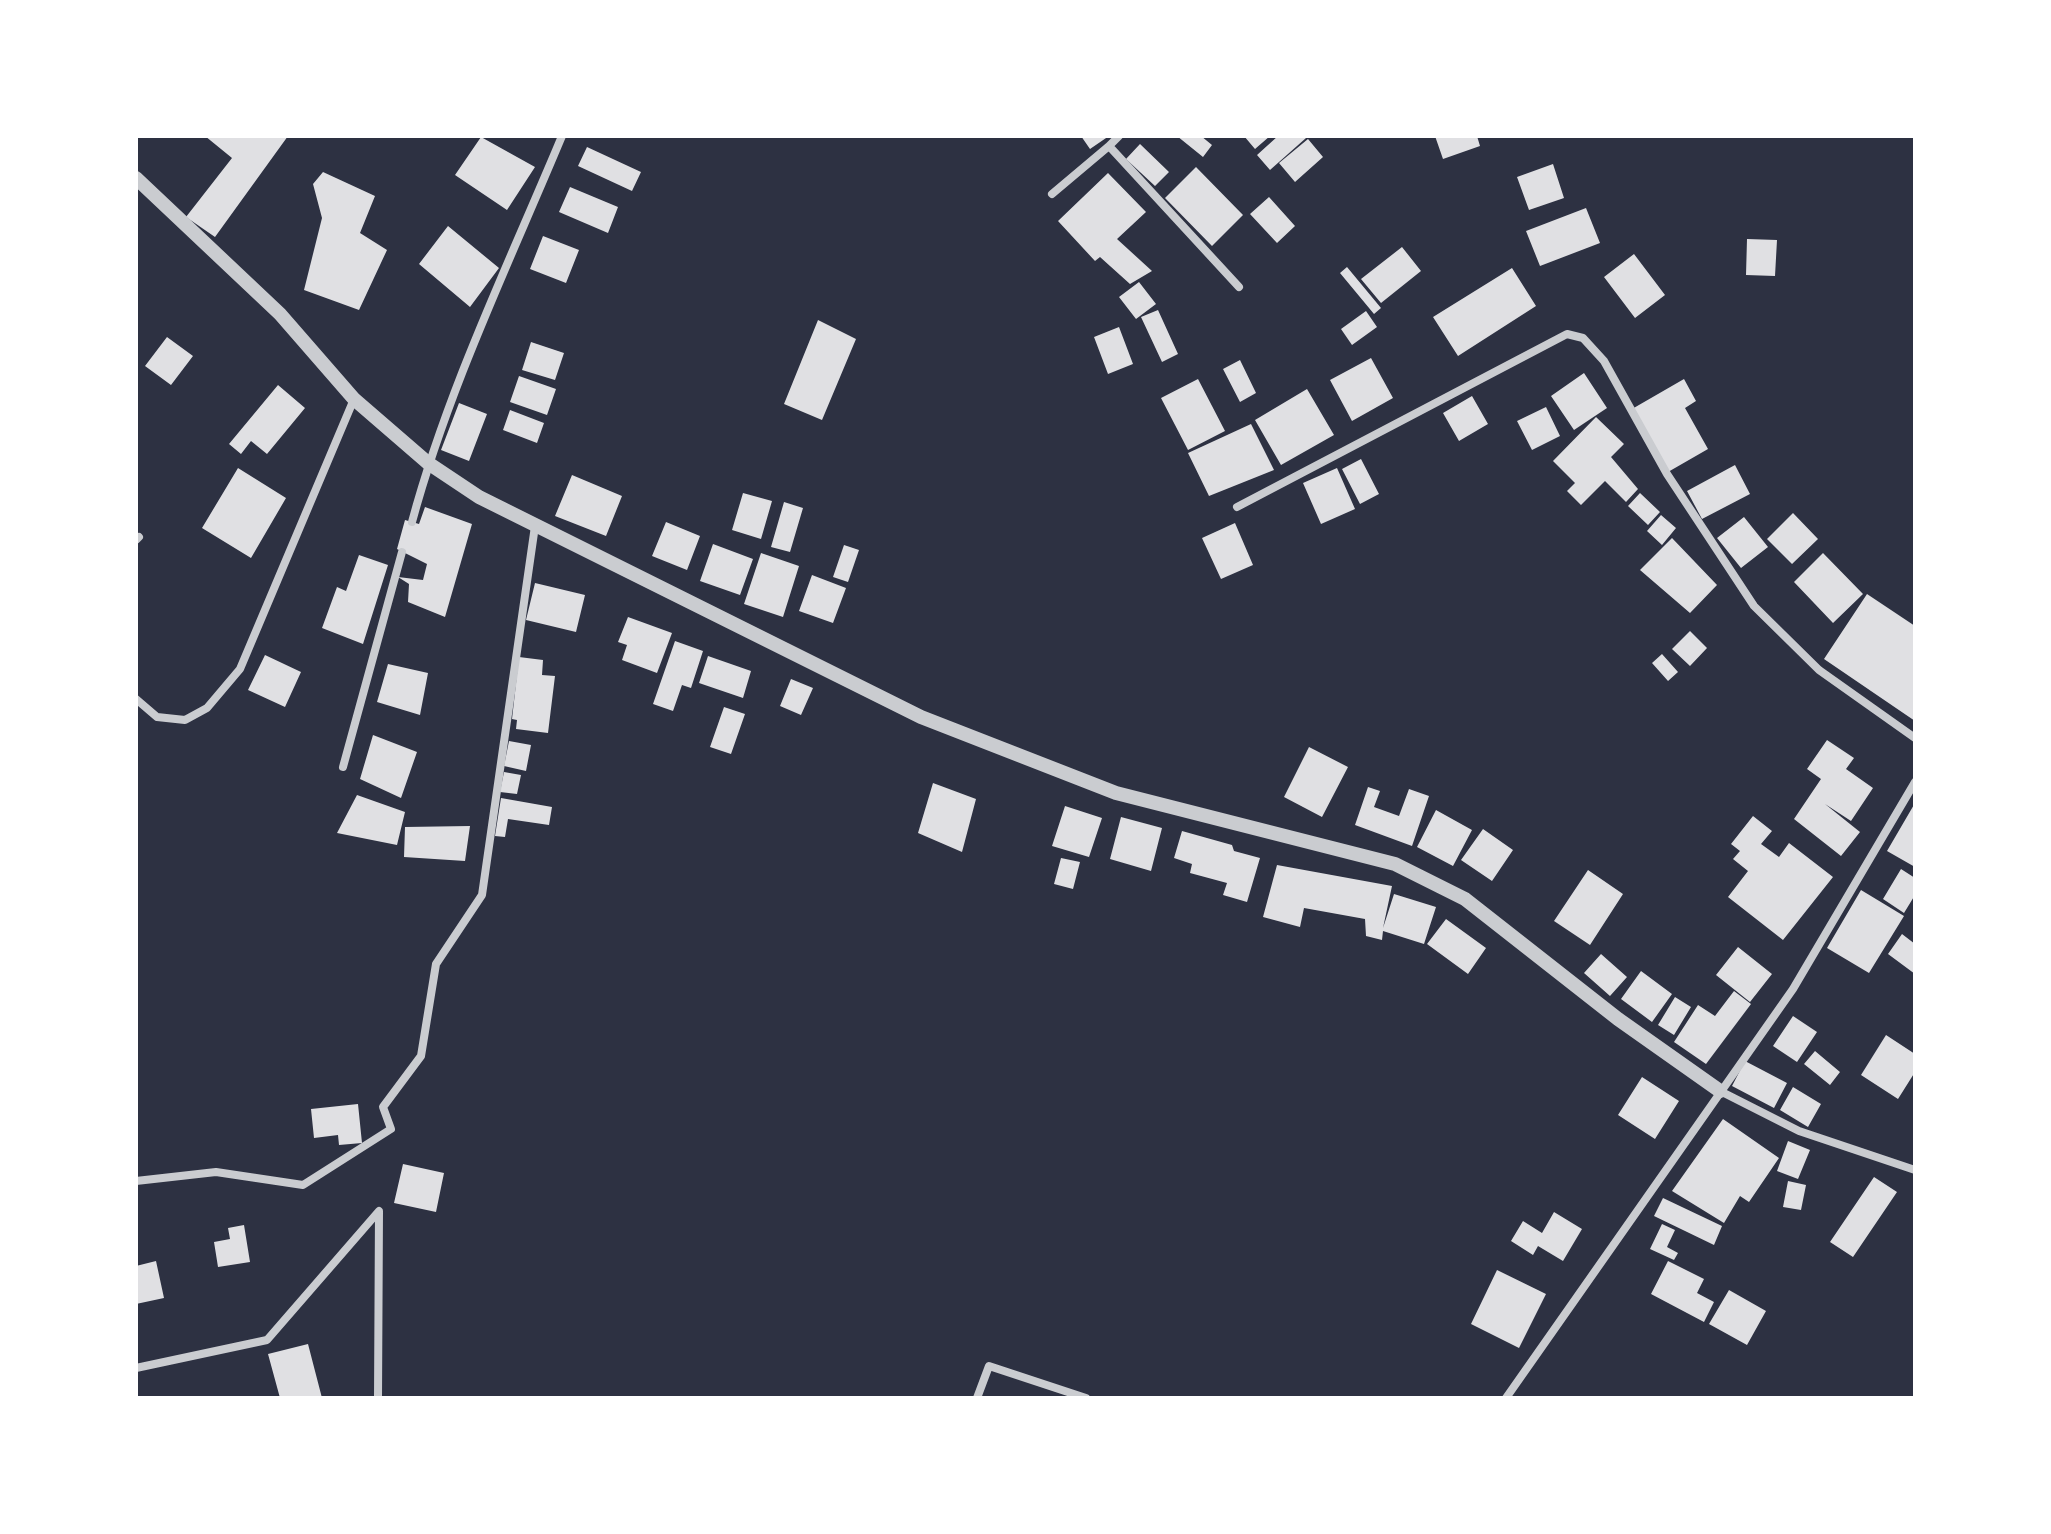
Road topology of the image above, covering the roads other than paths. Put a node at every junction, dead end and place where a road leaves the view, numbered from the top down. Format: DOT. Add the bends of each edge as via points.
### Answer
graph roads {
  1 [pos="562,136"];
  2 [pos="1119,136"];
  3 [pos="1109,146"];
  4 [pos="136,178"];
  5 [pos="1052,194"];
  6 [pos="1239,287"];
  7 [pos="354,399"];
  8 [pos="428,463"];
  9 [pos="1237,507"];
  10 [pos="412,522"];
  11 [pos="535,526"];
  12 [pos="402,552"];
  13 [pos="136,699"];
  14 [pos="1915,738"];
  15 [pos="343,767"];
  16 [pos="1915,782"];
  17 [pos="1720,1091"];
  18 [pos="1915,1170"];
  19 [pos="136,1181"];
  20 [pos="136,1368"];
  21 [pos="378,1398"];
  22 [pos="977,1398"];
  23 [pos="1086,1398"];
  24 [pos="1506,1398"];
  1 -- 8 [label="street"];
  2 -- 3 [label="street"];
  3 -- 5 [label="street"];
  3 -- 6 [label="street"];
  4 -- 7 [label="street" via="280,314"];
  7 -- 8 [label="street"];
  7 -- 13 [label="street" via="240,669 207,708 185,720 157,717"];
  8 -- 10 [label="street"];
  8 -- 11 [label="street"];
  9 -- 14 [label="street" via="1567,334 1583,338 1604,361 1667,474 1754,606 1819,670"];
  11 -- 17 [label="street" via="921,717 1116,793 1395,864 1465,899"];
  11 -- 19 [label="street" via="482,895 436,964 421,1056 383,1107 391,1129 303,1185 216,1172"];
  12 -- 15 [label="street"];
  16 -- 17 [label="street" via="1793,989"];
  17 -- 18 [label="street" via="1799,1131"];
  17 -- 24 [label="street"];
  20 -- 21 [label="street" via="267,1340 379,1211"];
  22 -- 23 [label="street" via="989,1366"];
}
